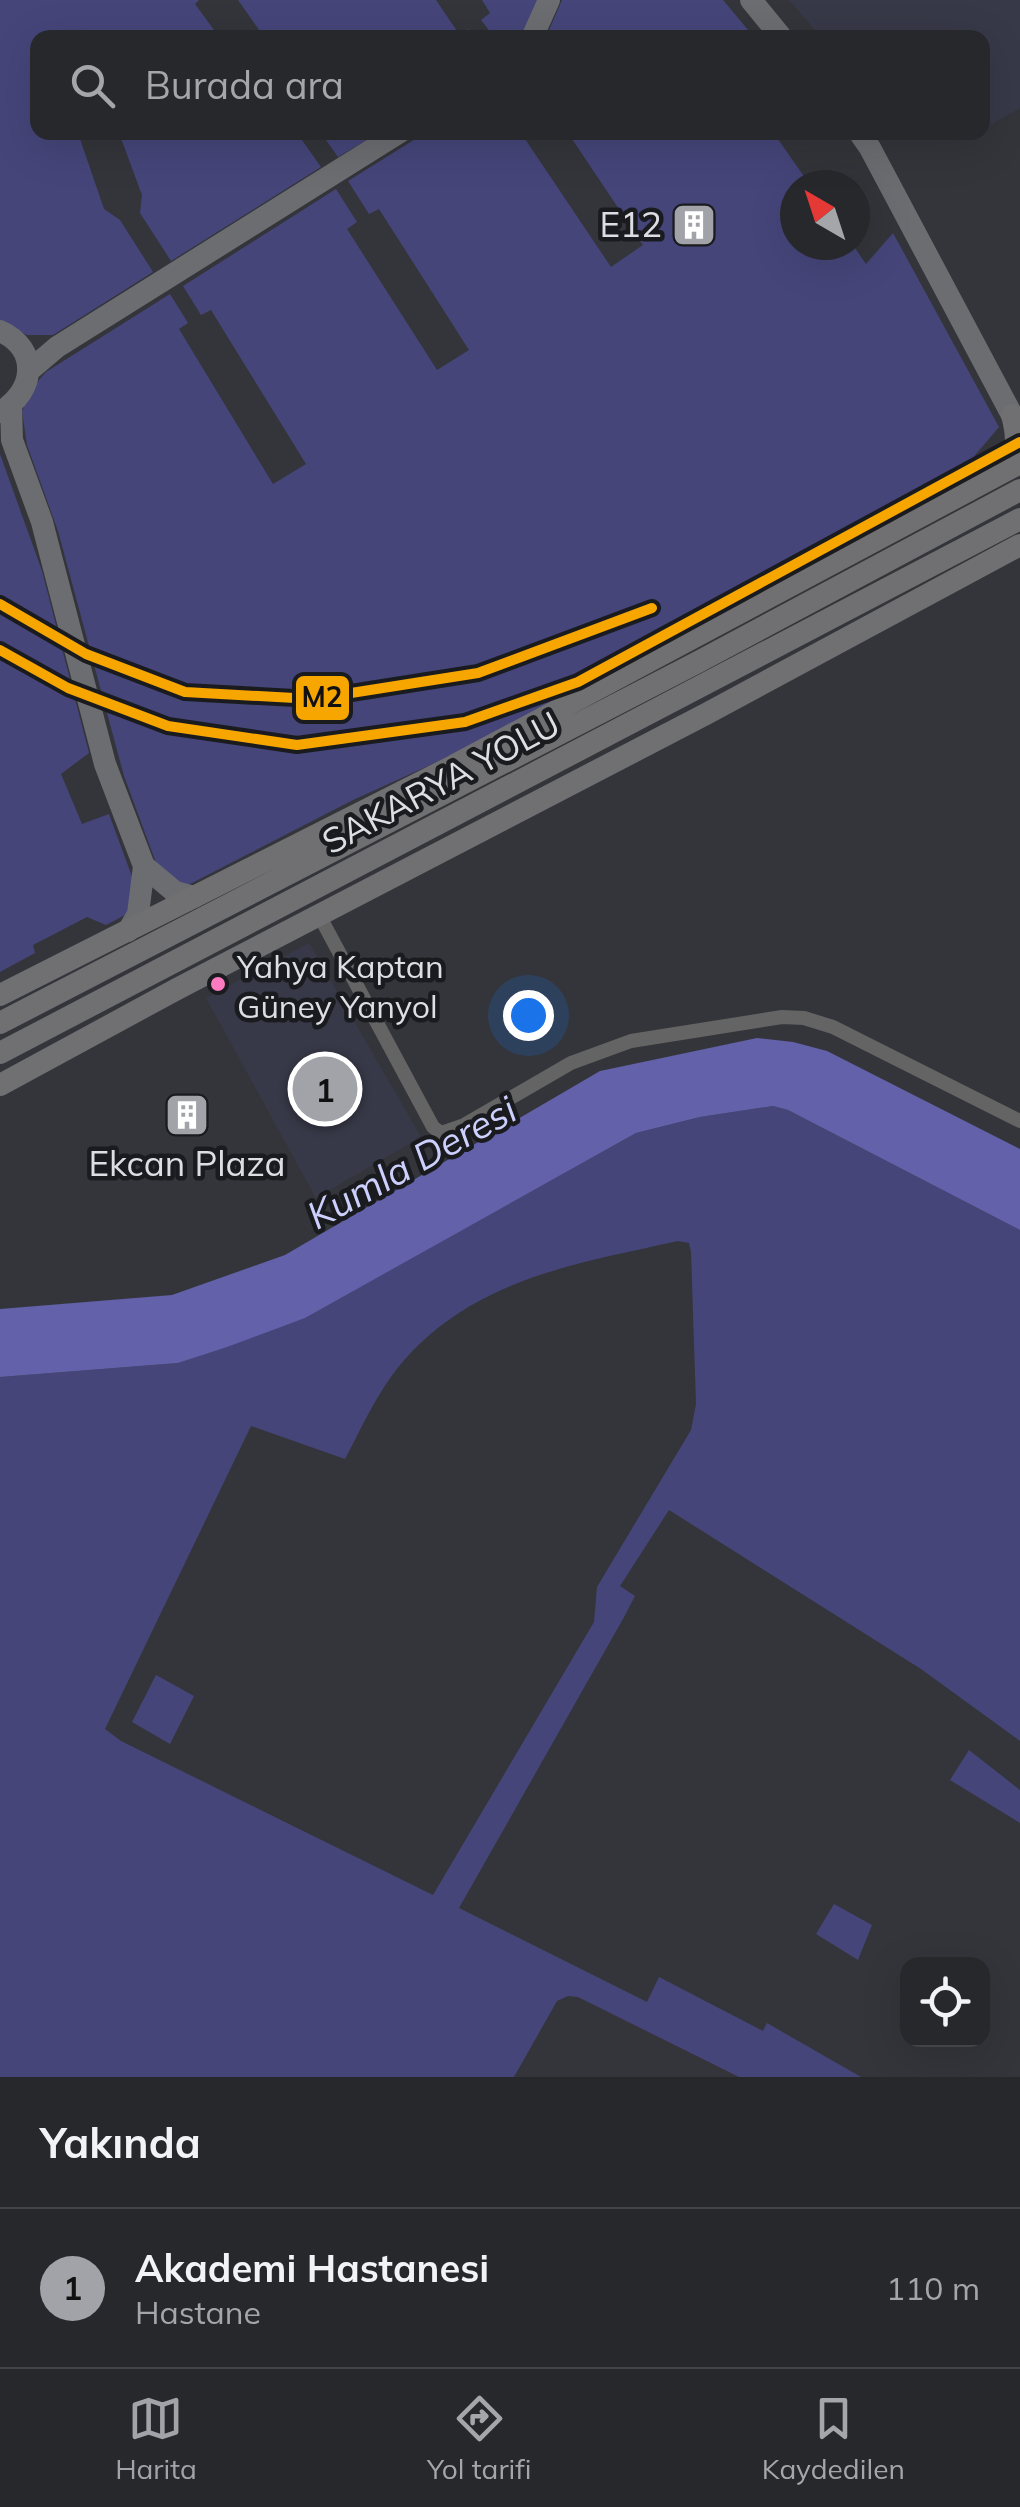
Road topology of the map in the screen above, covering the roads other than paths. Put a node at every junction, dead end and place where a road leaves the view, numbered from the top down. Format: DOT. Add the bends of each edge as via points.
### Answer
graph roads {
  1 [pos="549,0"];
  2 [pos="751,0"];
  3 [pos="537,30"];
  4 [pos="775,30"];
  5 [pos="387,140"];
  6 [pos="864,140"];
  7 [pos="0,331"];
  8 [pos="26,359"];
  9 [pos="6,409"];
  10 [pos="1017,417"];
  11 [pos="6,434"];
  12 [pos="1020,463"];
  13 [pos="996,477"];
  14 [pos="1020,490"];
  15 [pos="1020,519"];
  16 [pos="1020,545"];
  17 [pos="144,866"];
  18 [pos="194,898"];
  19 [pos="319,915"];
  20 [pos="128,931"];
  21 [pos="0,995"];
  22 [pos="0,1021"];
  23 [pos="0,1053"];
  24 [pos="0,1085"];
  25 [pos="1020,1122"];
  1 -- 3 [label="main road"];
  2 -- 4 [label="main road"];
  5 -- 8 [label="main road" via="57,347"];
  6 -- 10 [label="main road"];
  7 -- 8 [label="main road"];
  8 -- 9 [label="main road" via="22,394"];
  9 -- 11 [label="main road"];
  10 -- 13 [label="highway" via="1018,442"];
  11 -- 17 [label="main road" via="46,536 105,764"];
  12 -- 13 [label="highway"];
  13 -- 18 [label="highway"];
  14 -- 22 [label="highway"];
  15 -- 23 [label="highway, SAKARYA YOLU"];
  16 -- 19 [label="highway"];
  17 -- 18 [label="main road" via="175,892"];
  17 -- 20 [label="main road" via="138,914"];
  18 -- 20 [label="highway"];
  19 -- 24 [label="highway"];
  19 -- 25 [label="street" via="441,1133 598,1051 782,1018 833,1027"];
  20 -- 21 [label="highway"];
}
